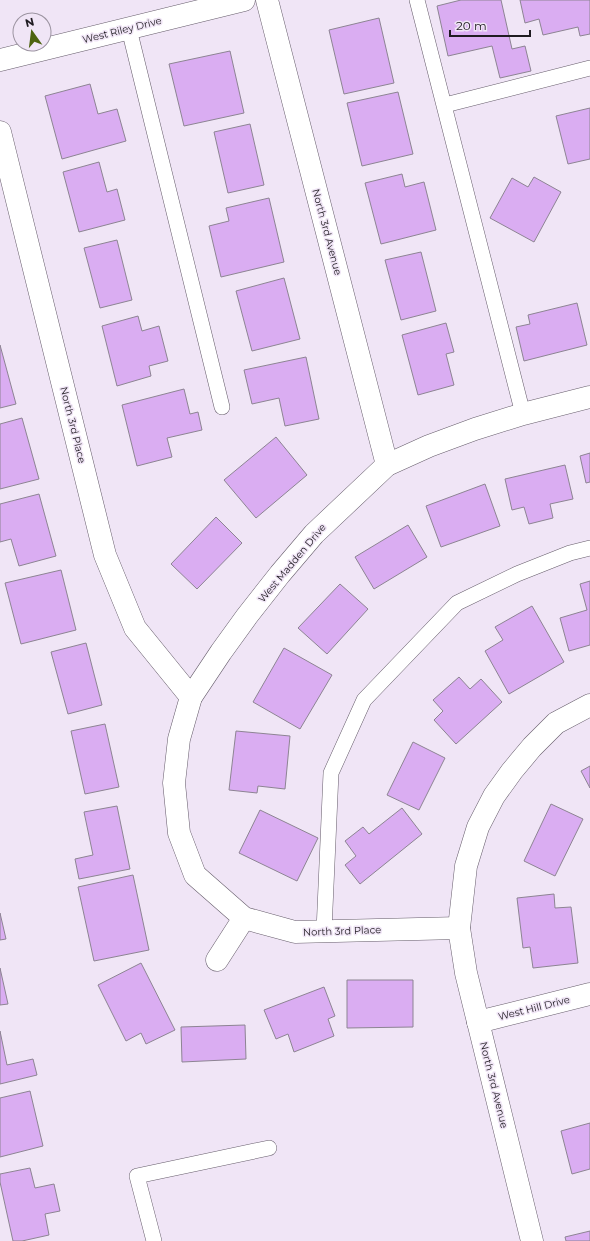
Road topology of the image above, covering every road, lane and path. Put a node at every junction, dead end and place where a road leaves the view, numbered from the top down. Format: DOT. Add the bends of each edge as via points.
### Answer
graph roads {
  1 [pos="244,0"];
  2 [pos="267,0"];
  3 [pos="417,0"];
  4 [pos="129,29"];
  5 [pos="0,60"];
  6 [pos="590,68"];
  7 [pos="445,105"];
  8 [pos="0,132"];
  9 [pos="590,397"];
  10 [pos="222,407"];
  11 [pos="523,414"];
  12 [pos="387,465"];
  13 [pos="590,548"];
  14 [pos="191,697"];
  15 [pos="590,704"];
  16 [pos="195,875"];
  17 [pos="244,918"];
  18 [pos="459,928"];
  19 [pos="324,931"];
  20 [pos="217,960"];
  21 [pos="590,994"];
  22 [pos="478,1022"];
  23 [pos="269,1148"];
  24 [pos="154,1241"];
  25 [pos="532,1241"];
  1 -- 4 [label="street, West Riley Drive"];
  2 -- 12 [label="street, North 3rd Avenue"];
  3 -- 7 [label="lane"];
  4 -- 5 [label="street, West Riley Drive"];
  4 -- 10 [label="lane"];
  6 -- 7 [label="lane"];
  7 -- 11 [label="lane"];
  8 -- 14 [label="street, North 3rd Place" via="105,555 135,628"];
  9 -- 11 [label="street, West Madden Drive"];
  11 -- 12 [label="street, West Madden Drive" via="429,446"];
  12 -- 14 [label="street, West Madden Drive" via="314,534 280,574 221,652"];
  13 -- 19 [label="lane" via="570,553 517,574 457,603 364,700 331,773"];
  14 -- 16 [label="street, West Madden Drive" via="178,739 174,783 178,833"];
  15 -- 18 [label="street, North 3rd Avenue" via="556,723 512,771 494,796 478,827 466,866"];
  16 -- 17 [label="street, North 3rd Place"];
  17 -- 19 [label="street, North 3rd Place" via="295,932"];
  17 -- 20 [label="street"];
  18 -- 19 [label="street, North 3rd Place"];
  18 -- 22 [label="street, North 3rd Avenue" via="466,973"];
  21 -- 22 [label="street, West Hill Drive"];
  22 -- 25 [label="street, North 3rd Avenue"];
  23 -- 24 [label="lane" via="137,1176"];
}
